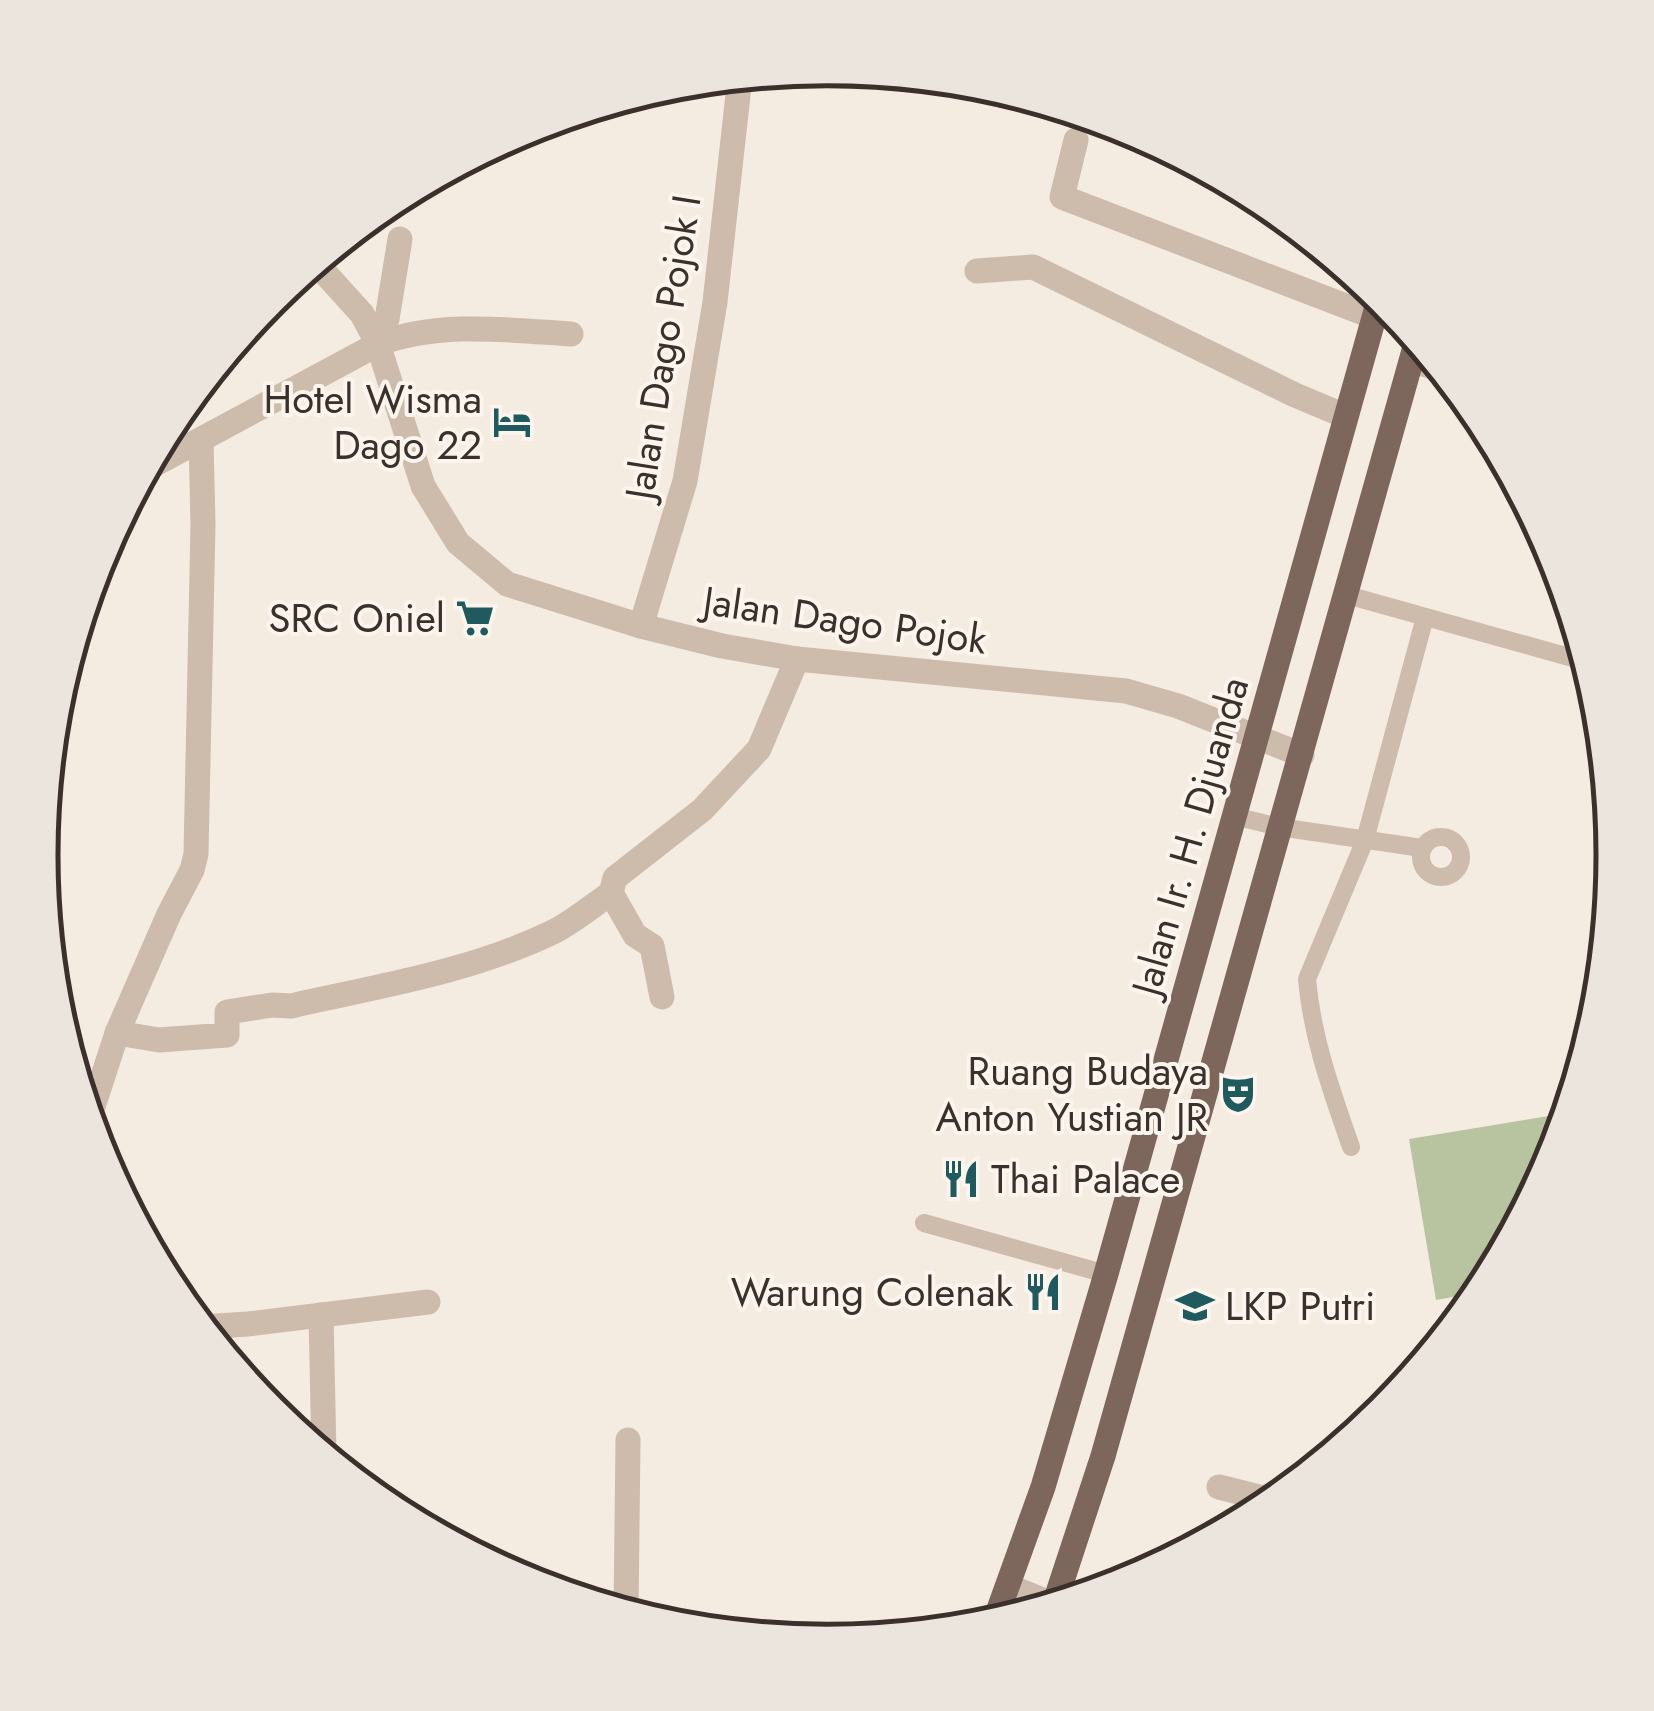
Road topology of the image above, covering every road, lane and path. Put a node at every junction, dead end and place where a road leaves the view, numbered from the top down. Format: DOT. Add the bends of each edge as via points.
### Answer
graph roads {
  1 [pos="738,92"];
  2 [pos="1076,140"];
  3 [pos="400,239"];
  4 [pos="977,271"];
  5 [pos="325,273"];
  6 [pos="1359,300"];
  7 [pos="1374,315"];
  8 [pos="571,334"];
  9 [pos="375,338"];
  10 [pos="1413,356"];
  11 [pos="1345,416"];
  12 [pos="201,440"];
  13 [pos="170,456"];
  14 [pos="1347,595"];
  15 [pos="1425,617"];
  16 [pos="642,626"];
  17 [pos="1570,658"];
  18 [pos="797,659"];
  19 [pos="1256,736"];
  20 [pos="1302,755"];
  21 [pos="1234,816"];
  22 [pos="1279,827"];
  23 [pos="1365,840"];
  24 [pos="1422,848"];
  25 [pos="611,894"];
  26 [pos="662,998"];
  27 [pos="117,1033"];
  28 [pos="96,1096"];
  29 [pos="1351,1147"];
  30 [pos="924,1222"];
  31 [pos="1106,1274"];
  32 [pos="428,1302"];
  33 [pos="320,1315"];
  34 [pos="218,1325"];
  35 [pos="323,1437"];
  36 [pos="628,1440"];
  37 [pos="1219,1487"];
  38 [pos="1254,1496"];
  39 [pos="1008,1586"];
  40 [pos="1059,1589"];
  41 [pos="1034,1597"];
  42 [pos="626,1598"];
  43 [pos="1001,1605"];
  1 -- 16 [label="street, Jalan Dago Pojok I" via="715,302 685,481"];
  2 -- 6 [label="street" via="1062,198"];
  3 -- 9 [label="street" via="386,319"];
  4 -- 11 [label="street" via="1034,267"];
  5 -- 9 [label="street, Jalan Dago Pojok"];
  7 -- 11 [label="main road, Jalan Ir. H. Djuanda"];
  8 -- 9 [label="street" via="440,330"];
  9 -- 12 [label="street"];
  9 -- 16 [label="street, Jalan Dago Pojok" via="423,486 458,542 508,584"];
  10 -- 14 [label="main road, Jalan Ir. H. Djuanda"];
  11 -- 19 [label="main road, Jalan Ir. H. Djuanda"];
  12 -- 13 [label="street"];
  12 -- 27 [label="street" via="196,854"];
  14 -- 15 [label="lane"];
  14 -- 20 [label="main road, Jalan Ir. H. Djuanda"];
  15 -- 17 [label="lane"];
  15 -- 23 [label="lane"];
  16 -- 18 [label="street, Jalan Dago Pojok"];
  18 -- 19 [label="street, Jalan Dago Pojok" via="1126,691"];
  18 -- 25 [label="street" via="759,749 702,810 615,878"];
  19 -- 20 [label="street, Jalan Dago Pojok"];
  19 -- 21 [label="main road, Jalan Ir. H. Djuanda"];
  20 -- 22 [label="main road, Jalan Ir. H. Djuanda"];
  21 -- 22 [label="lane"];
  21 -- 31 [label="main road, Jalan Ir. H. Djuanda"];
  22 -- 23 [label="lane"];
  22 -- 40 [label="main road, Jalan Ir. H. Djuanda"];
  23 -- 24 [label="lane"];
  23 -- 29 [label="lane" via="1308,979 1319,1053"];
  25 -- 26 [label="street" via="635,935 652,946"];
  25 -- 27 [label="street" via="555,931 471,964 291,1006 227,1012 227,1036 159,1040"];
  27 -- 28 [label="street"];
  30 -- 31 [label="lane"];
  31 -- 39 [label="main road, Jalan Ir. H. Djuanda"];
  32 -- 33 [label="street"];
  33 -- 34 [label="street"];
  33 -- 35 [label="street"];
  36 -- 42 [label="street"];
  37 -- 38 [label="street"];
  39 -- 41 [label="street"];
  39 -- 43 [label="main road, Jalan Ir. H. Djuanda"];
}
